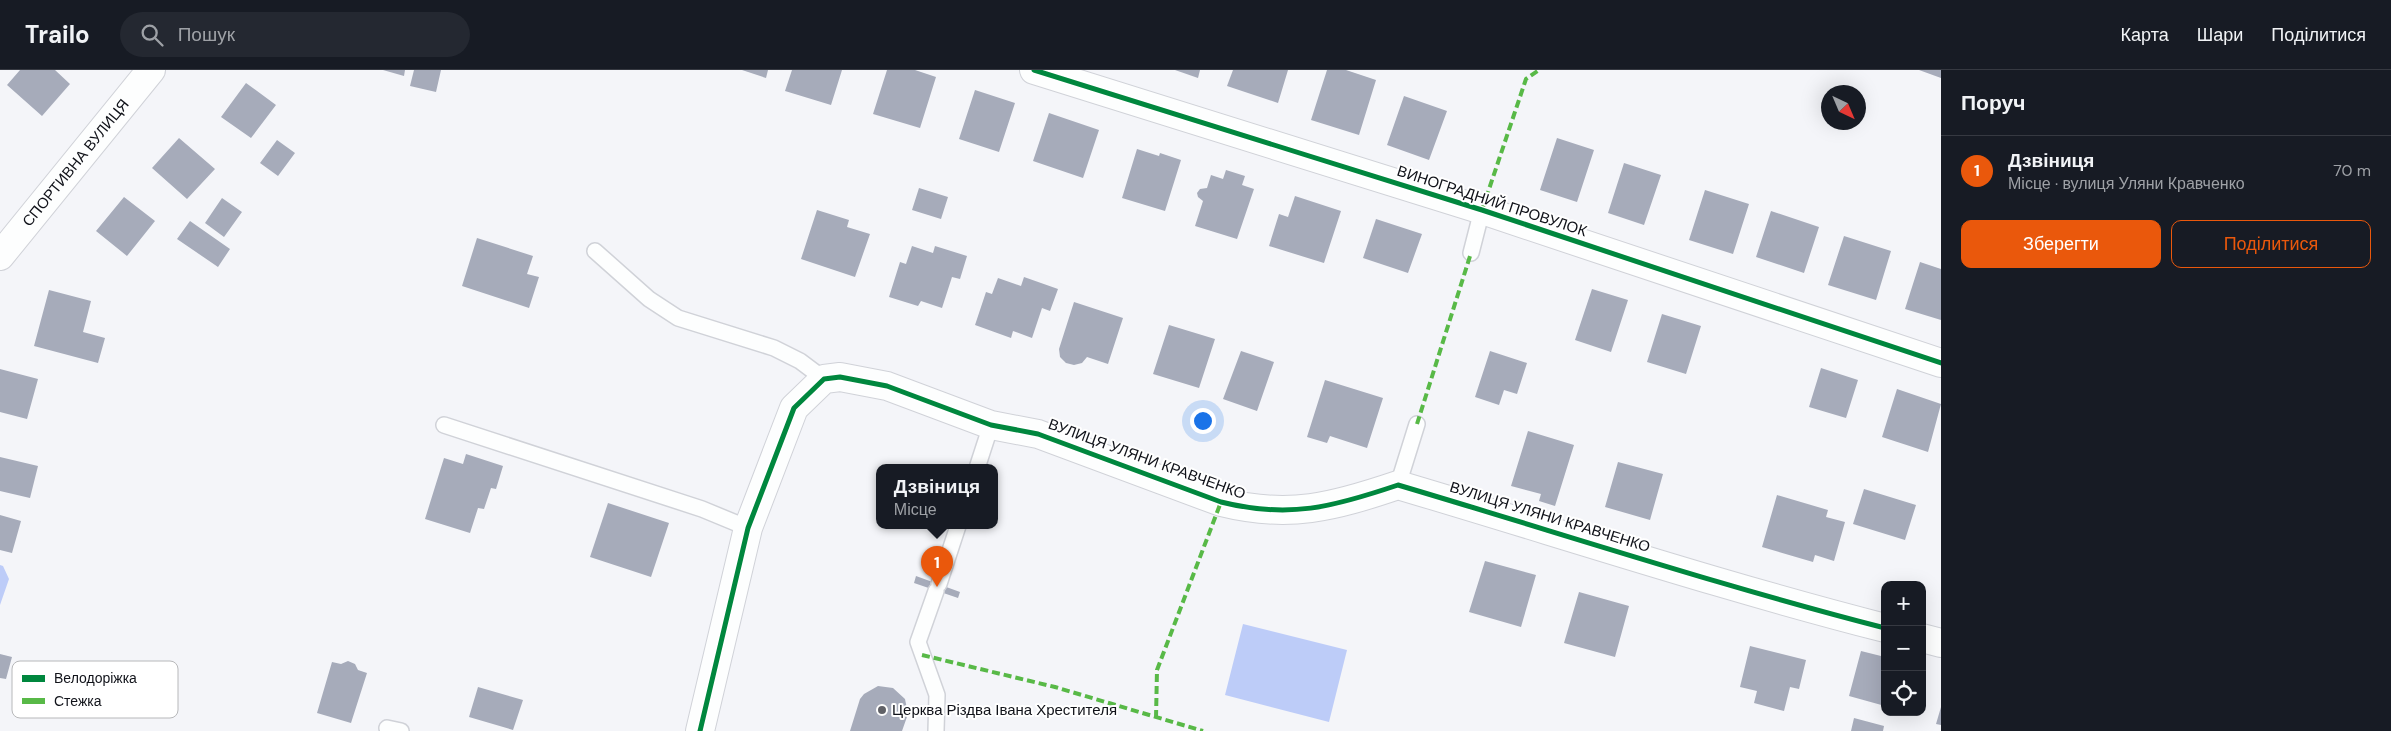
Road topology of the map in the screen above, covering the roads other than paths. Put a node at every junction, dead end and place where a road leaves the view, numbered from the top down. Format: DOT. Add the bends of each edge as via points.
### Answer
graph roads {
  1 [pos="151,70"];
  2 [pos="1034,70"];
  3 [pos="1482,210"];
  4 [pos="595,251"];
  5 [pos="1472,253"];
  6 [pos="0,256"];
  7 [pos="1941,363"];
  8 [pos="824,380"];
  9 [pos="1417,424"];
  10 [pos="444,425"];
  11 [pos="991,425"];
  12 [pos="978,464"];
  13 [pos="1398,485"];
  14 [pos="748,528"];
  15 [pos="957,529"];
  16 [pos="1881,627"];
  17 [pos="1926,639"];
  18 [pos="1941,643"];
  19 [pos="700,731"];
  20 [pos="936,731"];
  1 -- 6 [label="street, СПОРТИВНА ВУЛИЦЯ"];
  2 -- 3 [label="street, ВИНОГРАДНИЙ ПРОВУЛОК"];
  3 -- 5 [label="lane"];
  3 -- 7 [label="street, ВИНОГРАДНИЙ ПРОВУЛОК"];
  4 -- 8 [label="lane" via="649,298 678,318 774,348 800,361"];
  8 -- 11 [label="street, ВУЛИЦЯ УЛЯНИ КРАВЧЕНКО" via="840,377 887,386"];
  8 -- 14 [label="street" via="794,408"];
  9 -- 13 [label="lane"];
  10 -- 14 [label="lane"];
  11 -- 12 [label="lane"];
  11 -- 13 [label="street, ВУЛИЦЯ УЛЯНИ КРАВЧЕНКО" via="1038,434 1248,509 1315,509 1352,501"];
  13 -- 16 [label="street, ВУЛИЦЯ УЛЯНИ КРАВЧЕНКО" via="1762,596"];
  14 -- 19 [label="street"];
  15 -- 20 [label="lane" via="918,642 937,695"];
  17 -- 18 [label="street"];
}
